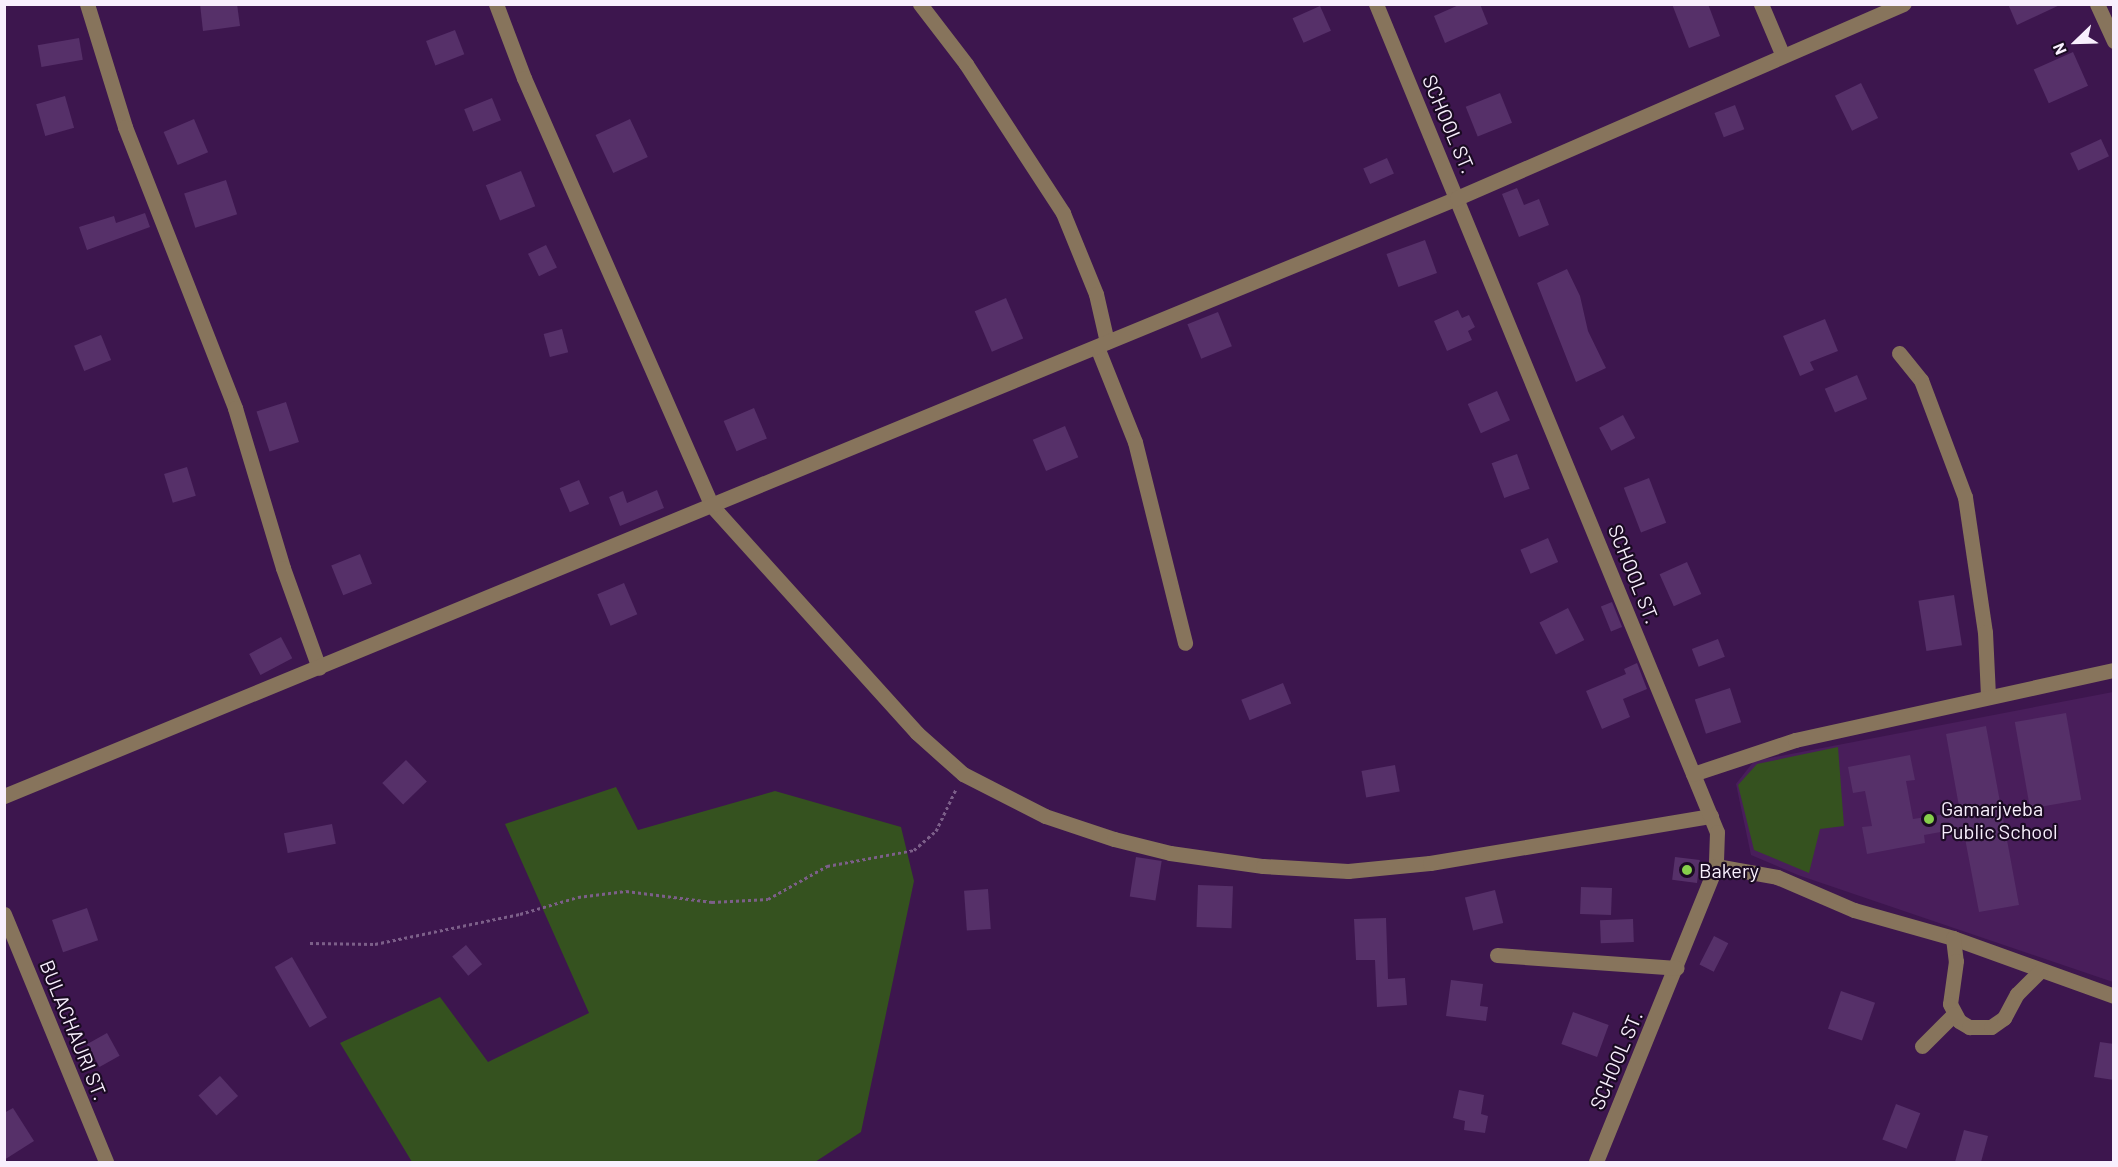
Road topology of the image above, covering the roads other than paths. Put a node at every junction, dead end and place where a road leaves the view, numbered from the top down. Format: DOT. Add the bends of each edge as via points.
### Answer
graph roads {
  1 [pos="87,4"];
  2 [pos="496,4"];
  3 [pos="920,4"];
  4 [pos="1376,4"];
  5 [pos="1761,4"];
  6 [pos="1904,4"];
  7 [pos="2097,4"];
  8 [pos="2114,41"];
  9 [pos="1783,56"];
  10 [pos="1457,198"];
  11 [pos="1102,345"];
  12 [pos="1899,353"];
  13 [pos="711,505"];
  14 [pos="1185,643"];
  15 [pos="319,668"];
  16 [pos="2114,670"];
  17 [pos="1988,696"];
  18 [pos="1693,774"];
  19 [pos="4,796"];
  20 [pos="1711,816"];
  21 [pos="1716,866"];
  22 [pos="4,914"];
  23 [pos="1953,938"];
  24 [pos="1497,955"];
  25 [pos="2012,961"];
  26 [pos="1677,968"];
  27 [pos="2040,971"];
  28 [pos="2017,994"];
  29 [pos="2114,996"];
  30 [pos="1954,1014"];
  31 [pos="1922,1046"];
  32 [pos="105,1162"];
  33 [pos="1596,1162"];
  1 -- 15 [label="street" via="125,127 235,408 283,568"];
  2 -- 13 [label="street" via="524,78"];
  3 -- 11 [label="street" via="966,64 1063,213 1096,294"];
  4 -- 10 [label="street, SCHOOL ST."];
  5 -- 9 [label="street"];
  6 -- 9 [label="street"];
  7 -- 8 [label="street"];
  9 -- 10 [label="street"];
  10 -- 11 [label="street"];
  10 -- 18 [label="street, SCHOOL ST."];
  11 -- 13 [label="street"];
  11 -- 14 [label="street" via="1135,442"];
  12 -- 17 [label="street" via="1921,380 1965,497 1985,632"];
  13 -- 15 [label="street"];
  13 -- 20 [label="street" via="916,733 963,774 1045,816 1114,839 1170,853 1263,866 1348,871 1430,863"];
  15 -- 19 [label="street"];
  16 -- 17 [label="street"];
  17 -- 18 [label="street" via="1795,740"];
  18 -- 20 [label="street, SCHOOL ST."];
  20 -- 21 [label="street, SCHOOL ST." via="1717,832"];
  21 -- 23 [label="street" via="1777,877 1854,910"];
  21 -- 26 [label="street, SCHOOL ST."];
  22 -- 32 [label="street, BULACHAURI ST."];
  23 -- 25 [label="street"];
  23 -- 30 [label="street" via="1956,961 1950,1004"];
  24 -- 26 [label="street"];
  25 -- 27 [label="street"];
  25 -- 28 [label="street" via="2018,971"];
  26 -- 33 [label="street, SCHOOL ST."];
  27 -- 28 [label="street"];
  27 -- 29 [label="street"];
  28 -- 30 [label="street" via="2004,1018 1991,1027 1969,1027"];
  30 -- 31 [label="street"];
}
